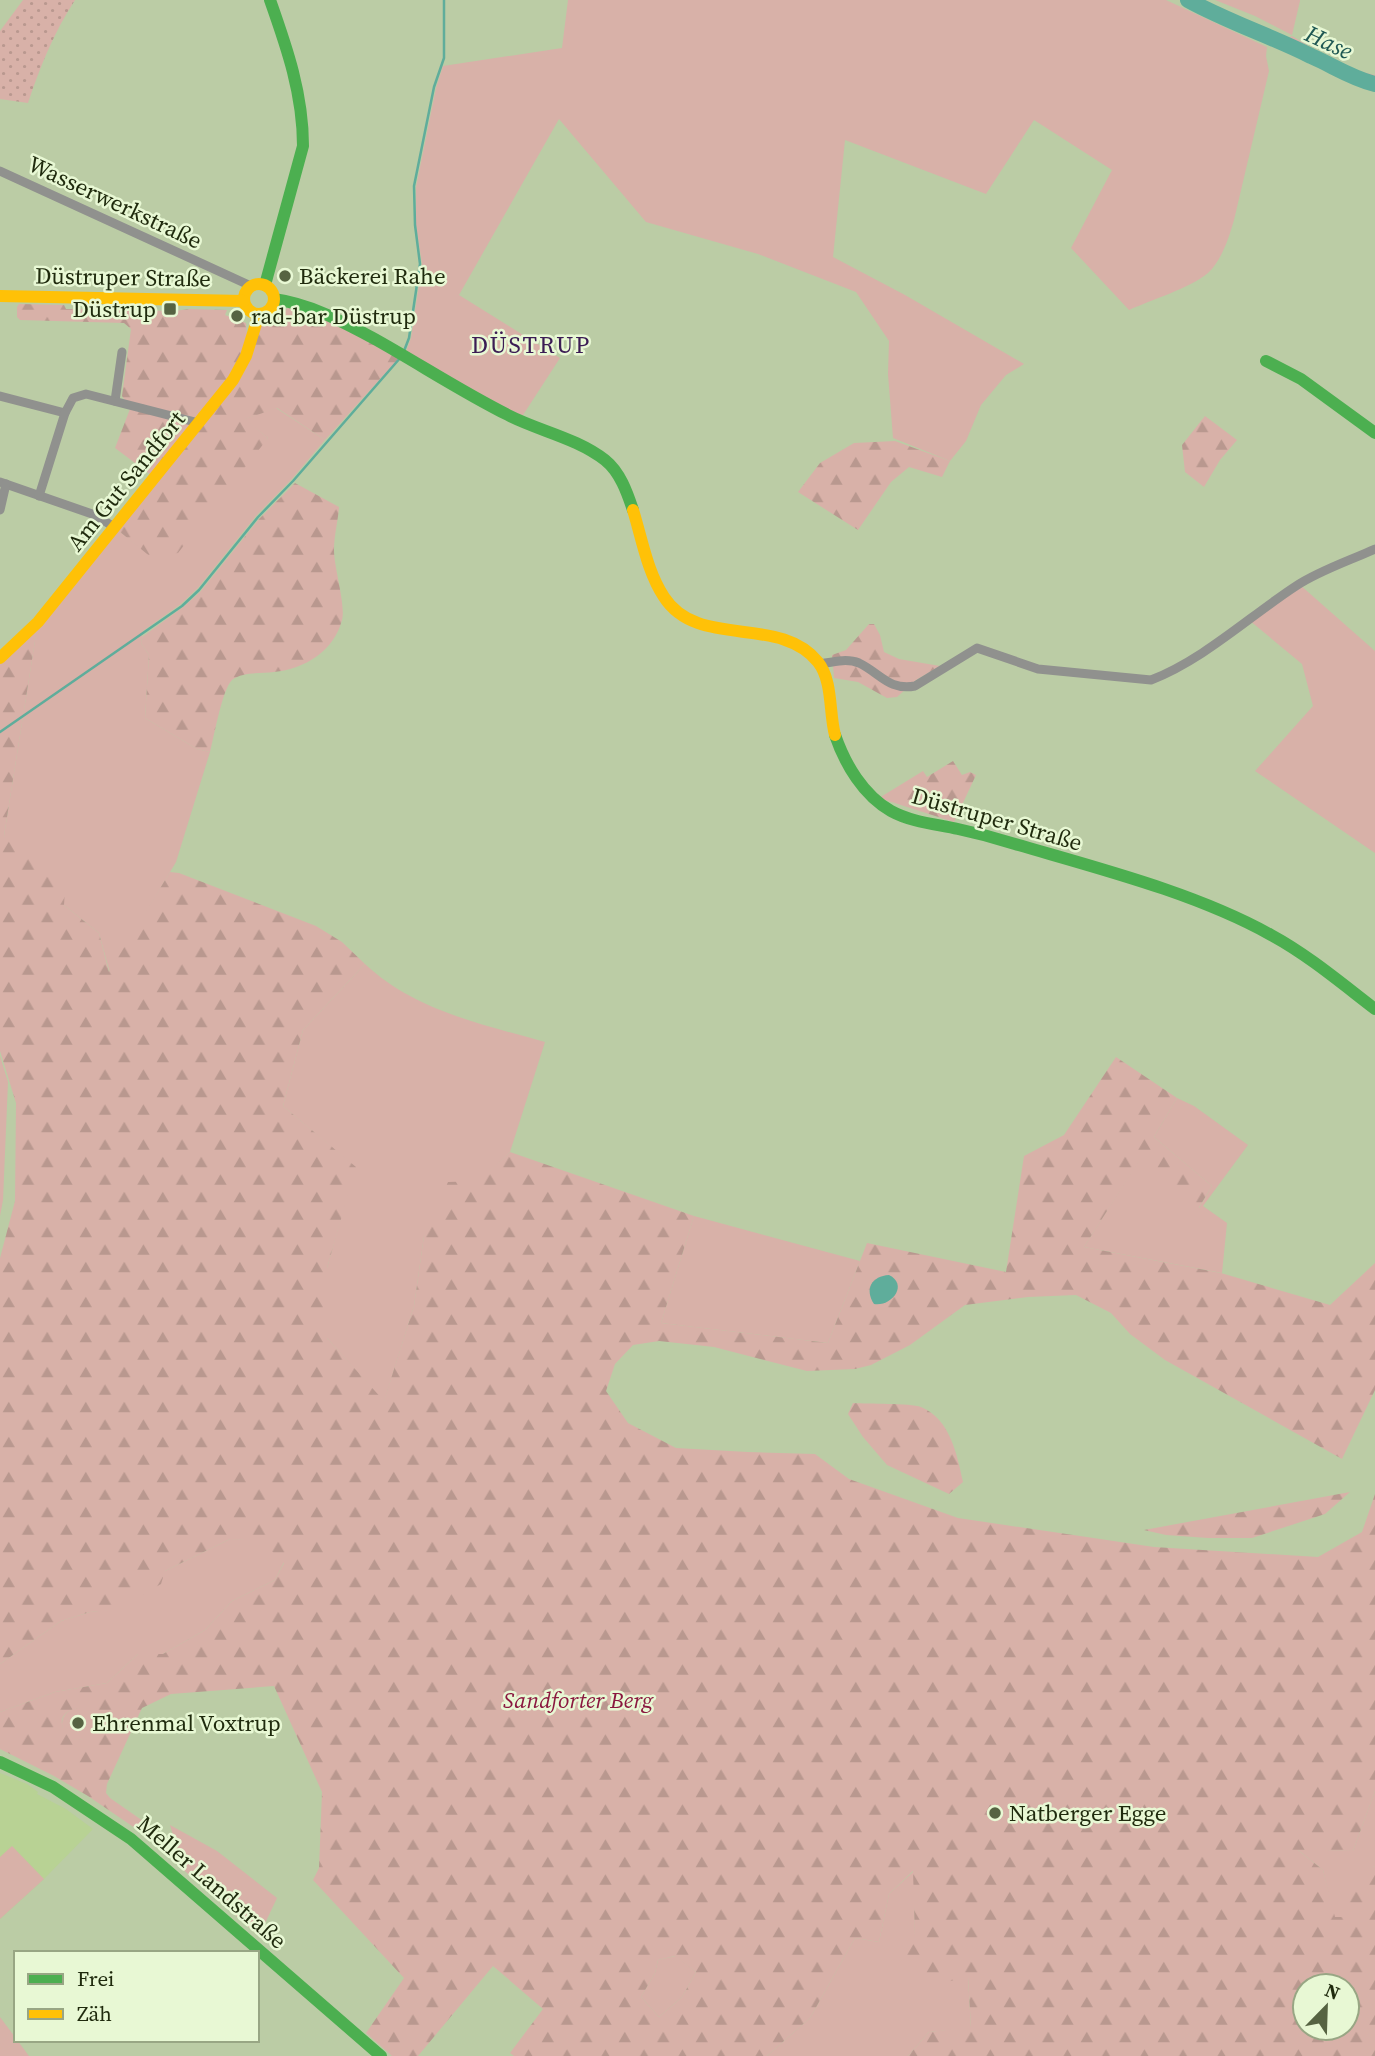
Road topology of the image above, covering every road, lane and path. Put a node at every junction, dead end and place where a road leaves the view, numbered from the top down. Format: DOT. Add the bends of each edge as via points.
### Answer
graph roads {
  1 [pos="270,0"];
  2 [pos="0,171"];
  3 [pos="258,286"];
  4 [pos="0,296"];
  5 [pos="274,299"];
  6 [pos="244,301"];
  7 [pos="258,314"];
  8 [pos="122,352"];
  9 [pos="1266,361"];
  10 [pos="0,396"];
  11 [pos="115,401"];
  12 [pos="65,413"];
  13 [pos="199,423"];
  14 [pos="1375,433"];
  15 [pos="3,483"];
  16 [pos="39,496"];
  17 [pos="0,510"];
  18 [pos="114,527"];
  19 [pos="1375,549"];
  20 [pos="0,657"];
  21 [pos="820,664"];
  22 [pos="1375,1009"];
  23 [pos="0,1762"];
  24 [pos="381,2056"];
  1 -- 3 [label="street" via="302,100 304,125 303,146"];
  2 -- 3 [label="street, Wasserwerkstraße"];
  3 -- 5 [label="street" via="272,290"];
  3 -- 6 [label="street" via="246,293"];
  4 -- 6 [label="street, Düstruper Straße"];
  5 -- 7 [label="street" via="271,308"];
  5 -- 21 [label="street" via="324,312 511,417 603,458 625,488 668,604 695,622 794,643"];
  6 -- 7 [label="street"];
  7 -- 13 [label="street, Am Gut Sandfort" via="243,365"];
  8 -- 11 [label="street"];
  9 -- 14 [label="street" via="1301,379"];
  10 -- 12 [label="street"];
  11 -- 12 [label="street" via="86,394 73,398"];
  11 -- 13 [label="street"];
  12 -- 16 [label="street"];
  13 -- 18 [label="street, Am Gut Sandfort"];
  15 -- 16 [label="street"];
  15 -- 17 [label="street"];
  16 -- 18 [label="street" via="95,515"];
  18 -- 20 [label="street, Am Gut Sandfort" via="38,622"];
  19 -- 21 [label="street" via="1299,584 1218,642 1151,680 1038,669 976,648 905,688 892,685 858,662"];
  21 -- 22 [label="street, Düstruper Straße" via="844,757 861,784 892,811 1121,877 1256,927 1299,952"];
  23 -- 24 [label="street, Meller Landstraße" via="53,1787 131,1839"];
}
